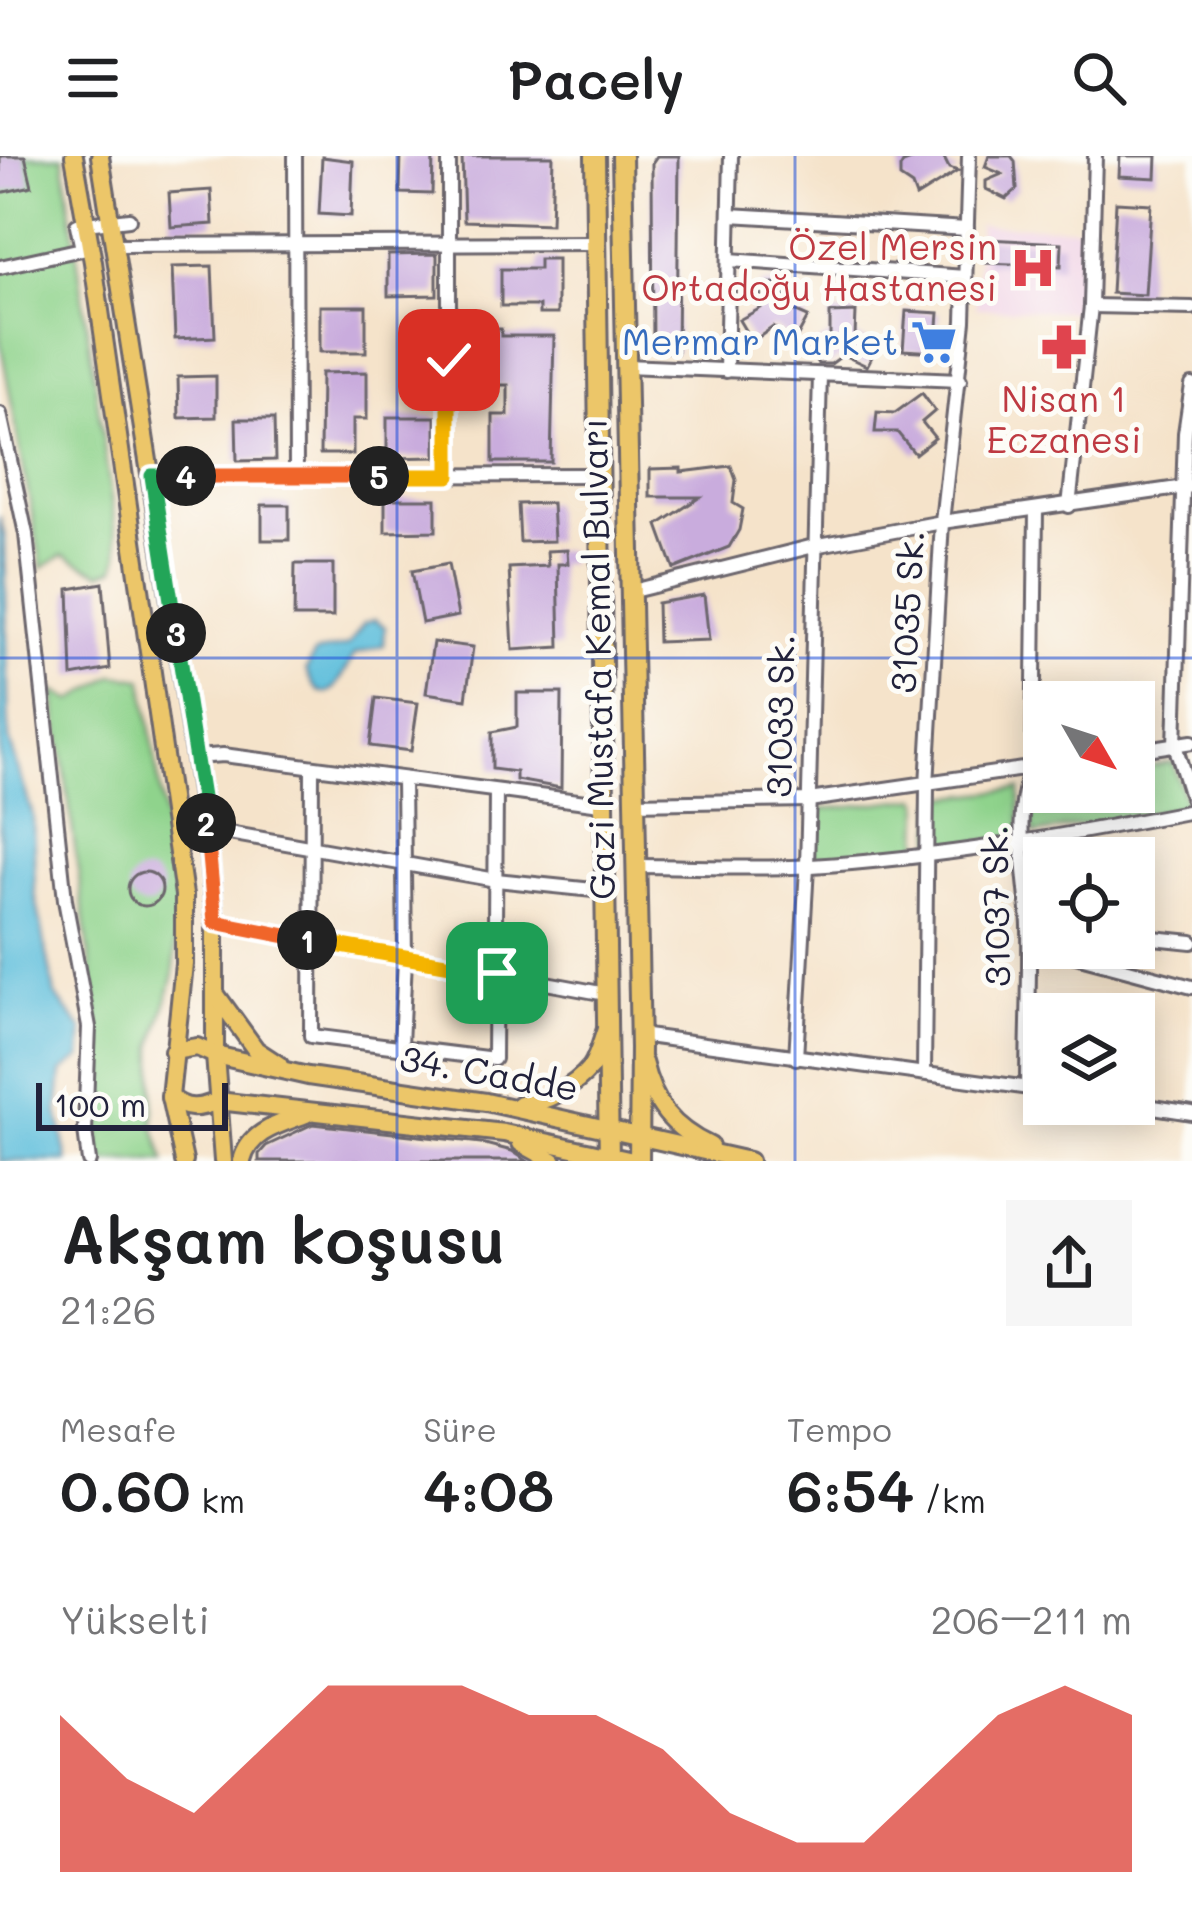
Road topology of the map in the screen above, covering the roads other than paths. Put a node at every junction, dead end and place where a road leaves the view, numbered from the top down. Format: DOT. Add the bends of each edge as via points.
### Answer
graph roads {
  1 [pos="74,156"];
  2 [pos="100,156"];
  3 [pos="295,156"];
  4 [pos="448,156"];
  5 [pos="595,156"];
  6 [pos="622,156"];
  7 [pos="731,156"];
  8 [pos="969,156"];
  9 [pos="1095,156"];
  10 [pos="730,215"];
  11 [pos="120,220"];
  12 [pos="86,224"];
  13 [pos="968,229"];
  14 [pos="449,243"];
  15 [pos="596,243"];
  16 [pos="294,244"];
  17 [pos="116,245"];
  18 [pos="730,260"];
  19 [pos="0,267"];
  20 [pos="965,277"];
  21 [pos="1090,306"];
  22 [pos="1192,308"];
  23 [pos="625,366"];
  24 [pos="727,371"];
  25 [pos="820,375"];
  26 [pos="960,380"];
  27 [pos="1192,385"];
  28 [pos="0,414"];
  29 [pos="152,476"];
  30 [pos="296,476"];
  31 [pos="449,476"];
  32 [pos="597,476"];
  33 [pos="1188,486"];
  34 [pos="1069,506"];
  35 [pos="1036,510"];
  36 [pos="942,522"];
  37 [pos="814,546"];
  38 [pos="628,593"];
  39 [pos="1187,610"];
  40 [pos="1037,681"];
  41 [pos="1192,742"];
  42 [pos="1175,745"];
  43 [pos="1155,748"];
  44 [pos="195,757"];
  45 [pos="1023,768"];
  46 [pos="312,769"];
  47 [pos="403,779"];
  48 [pos="927,784"];
  49 [pos="496,791"];
  50 [pos="809,800"];
  51 [pos="1192,800"];
  52 [pos="633,803"];
  53 [pos="601,804"];
  54 [pos="1192,811"];
  55 [pos="206,829"];
  56 [pos="1064,837"];
  57 [pos="1023,845"];
  58 [pos="312,849"];
  59 [pos="926,856"];
  60 [pos="401,864"];
  61 [pos="636,866"];
  62 [pos="807,867"];
  63 [pos="496,880"];
  64 [pos="603,892"];
  65 [pos="215,922"];
  66 [pos="1155,938"];
  67 [pos="312,940"];
  68 [pos="1192,942"];
  69 [pos="405,959"];
  70 [pos="1124,969"];
  71 [pos="497,973"];
  72 [pos="1192,987"];
  73 [pos="215,994"];
  74 [pos="606,994"];
  75 [pos="606,1028"];
  76 [pos="640,1042"];
  77 [pos="401,1045"];
  78 [pos="173,1051"];
  79 [pos="215,1055"];
  80 [pos="796,1058"];
  81 [pos="924,1073"];
  82 [pos="308,1076"];
  83 [pos="1023,1087"];
  84 [pos="170,1096"];
  85 [pos="218,1101"];
  86 [pos="486,1102"];
  87 [pos="1155,1107"];
  88 [pos="312,1112"];
  89 [pos="1192,1113"];
  90 [pos="608,1130"];
  91 [pos="504,1133"];
  92 [pos="639,1136"];
  93 [pos="609,1158"];
  94 [pos="744,1160"];
  95 [pos="89,1161"];
  96 [pos="184,1161"];
  97 [pos="223,1161"];
  98 [pos="242,1161"];
  99 [pos="553,1161"];
  100 [pos="636,1161"];
  1 -- 12 [label="main road"];
  2 -- 11 [label="main road"];
  3 -- 16 [label="street"];
  4 -- 14 [label="street"];
  5 -- 15 [label="highway, Gazi Mustafa Kemal Bulvarı"];
  6 -- 23 [label="highway, Gazi Mustafa Kemal Bulvarı"];
  7 -- 10 [label="street"];
  8 -- 13 [label="street, 31035 Sk."];
  9 -- 21 [label="street"];
  10 -- 13 [label="street"];
  10 -- 18 [label="street"];
  11 -- 12 [label="street"];
  11 -- 17 [label="main road"];
  12 -- 19 [label="street" via="77,225 82,249"];
  12 -- 78 [label="main road" via="184,896"];
  13 -- 20 [label="street, 31035 Sk."];
  14 -- 15 [label="street"];
  14 -- 16 [label="street"];
  14 -- 31 [label="street"];
  15 -- 32 [label="highway, Gazi Mustafa Kemal Bulvarı"];
  16 -- 17 [label="street"];
  16 -- 30 [label="street"];
  17 -- 29 [label="main road"];
  18 -- 20 [label="street"];
  18 -- 24 [label="street"];
  20 -- 26 [label="street, 31035 Sk."];
  21 -- 22 [label="street"];
  21 -- 34 [label="street"];
  23 -- 24 [label="street"];
  23 -- 38 [label="highway, Gazi Mustafa Kemal Bulvarı"];
  24 -- 25 [label="street"];
  25 -- 26 [label="street"];
  25 -- 37 [label="street, 31033 Sk."];
  26 -- 36 [label="street, 31035 Sk."];
  27 -- 33 [label="street"];
  28 -- 95 [label="street" via="26,534 65,900 89,1027"];
  29 -- 30 [label="street"];
  29 -- 44 [label="main road"];
  30 -- 31 [label="street"];
  31 -- 32 [label="street"];
  32 -- 53 [label="highway, Gazi Mustafa Kemal Bulvarı"];
  33 -- 34 [label="street"];
  33 -- 39 [label="street"];
  34 -- 35 [label="street"];
  35 -- 36 [label="street"];
  35 -- 40 [label="street, 31037 Sk."];
  36 -- 37 [label="street"];
  36 -- 48 [label="street, 31035 Sk."];
  37 -- 38 [label="street"];
  37 -- 50 [label="street, 31033 Sk."];
  38 -- 52 [label="highway, Gazi Mustafa Kemal Bulvarı"];
  39 -- 42 [label="street"];
  41 -- 42 [label="street"];
  42 -- 43 [label="street"];
  42 -- 51 [label="street"];
  44 -- 46 [label="street"];
  44 -- 55 [label="main road"];
  45 -- 48 [label="street"];
  46 -- 47 [label="street"];
  46 -- 58 [label="street"];
  47 -- 49 [label="street"];
  47 -- 60 [label="street"];
  48 -- 50 [label="street"];
  48 -- 59 [label="street, 31035 Sk."];
  49 -- 53 [label="street"];
  49 -- 63 [label="street"];
  50 -- 52 [label="street"];
  50 -- 62 [label="street, 31033 Sk."];
  52 -- 61 [label="highway, Gazi Mustafa Kemal Bulvarı"];
  53 -- 64 [label="highway, Gazi Mustafa Kemal Bulvarı"];
  54 -- 56 [label="street"];
  55 -- 58 [label="street"];
  55 -- 65 [label="main road"];
  57 -- 59 [label="street"];
  58 -- 60 [label="street"];
  58 -- 67 [label="street"];
  59 -- 62 [label="street"];
  59 -- 81 [label="street, 31035 Sk."];
  60 -- 63 [label="street"];
  60 -- 69 [label="street"];
  61 -- 62 [label="street"];
  61 -- 76 [label="highway, Gazi Mustafa Kemal Bulvarı"];
  62 -- 80 [label="street, 31033 Sk."];
  63 -- 64 [label="street"];
  63 -- 71 [label="street"];
  64 -- 74 [label="highway, Gazi Mustafa Kemal Bulvarı"];
  65 -- 67 [label="street"];
  65 -- 73 [label="main road"];
  66 -- 68 [label="street"];
  67 -- 69 [label="street"];
  67 -- 77 [label="street" via="311,1036"];
  69 -- 71 [label="street"];
  69 -- 77 [label="street"];
  70 -- 72 [label="street"];
  71 -- 74 [label="street"];
  71 -- 77 [label="street" via="494,1059"];
  73 -- 79 [label="main road"];
  73 -- 82 [label="main road" via="256,1050"];
  74 -- 75 [label="highway, Gazi Mustafa Kemal Bulvarı"];
  75 -- 86 [label="main road" via="593,1065 566,1088 533,1105"];
  75 -- 90 [label="highway, Gazi Mustafa Kemal Bulvarı"];
  76 -- 80 [label="street"];
  76 -- 92 [label="highway, Gazi Mustafa Kemal Bulvarı"];
  76 -- 94 [label="main road" via="660,1108 679,1130"];
  78 -- 79 [label="main road" via="197,1047"];
  78 -- 84 [label="main road"];
  79 -- 82 [label="main road, 34. Cadde"];
  79 -- 85 [label="main road"];
  80 -- 81 [label="street"];
  81 -- 83 [label="street"];
  82 -- 86 [label="main road, 34. Cadde"];
  84 -- 85 [label="main road" via="186,1108"];
  84 -- 96 [label="main road"];
  85 -- 88 [label="main road, 34. Cadde"];
  85 -- 97 [label="main road"];
  86 -- 90 [label="main road, 34. Cadde"];
  87 -- 89 [label="street"];
  88 -- 91 [label="main road, 34. Cadde"];
  88 -- 98 [label="main road" via="265,1130"];
  90 -- 92 [label="main road, 34. Cadde"];
  90 -- 93 [label="highway, Gazi Mustafa Kemal Bulvarı"];
  91 -- 93 [label="main road, 34. Cadde"];
  91 -- 99 [label="main road"];
  92 -- 94 [label="main road, 34. Cadde"];
  92 -- 100 [label="highway, Gazi Mustafa Kemal Bulvarı"];
  93 -- 100 [label="main road, 34. Cadde"];
}
